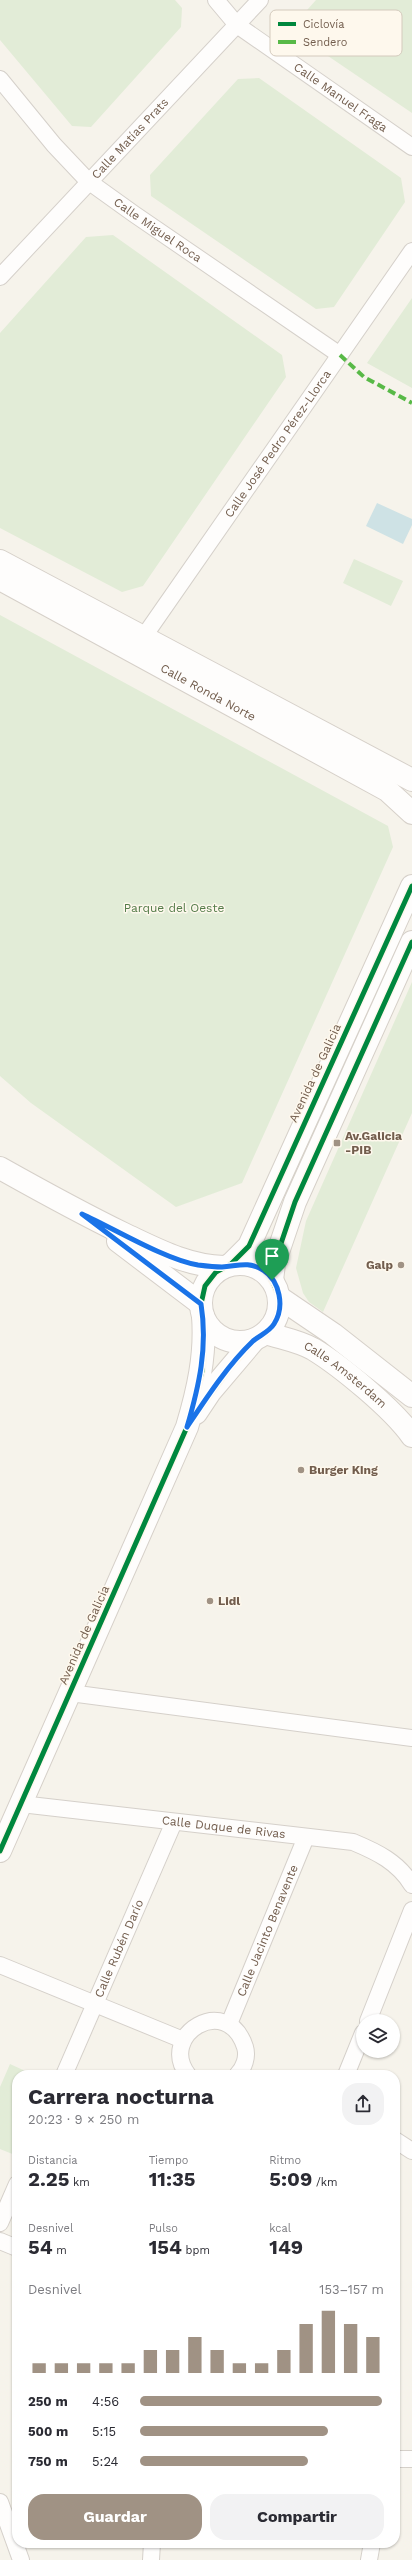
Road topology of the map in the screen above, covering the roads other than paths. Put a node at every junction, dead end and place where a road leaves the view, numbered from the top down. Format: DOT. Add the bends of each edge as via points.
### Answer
graph roads {
  1 [pos="216,0"];
  2 [pos="260,0"];
  3 [pos="236,26"];
  4 [pos="270,49"];
  5 [pos="280,56"];
  6 [pos="0,79"];
  7 [pos="412,147"];
  8 [pos="88,181"];
  9 [pos="412,251"];
  10 [pos="0,277"];
  11 [pos="340,355"];
  12 [pos="0,561"];
  13 [pos="0,579"];
  14 [pos="139,644"];
  15 [pos="412,780"];
  16 [pos="412,813"];
  17 [pos="412,886"];
  18 [pos="412,942"];
  19 [pos="0,1168"];
  20 [pos="82,1214"];
  21 [pos="227,1266"];
  22 [pos="276,1289"];
  23 [pos="202,1310"];
  24 [pos="260,1337"];
  25 [pos="412,1396"];
  26 [pos="187,1427"];
  27 [pos="412,1436"];
  28 [pos="70,1693"];
  29 [pos="412,1738"];
  30 [pos="21,1804"];
  31 [pos="174,1822"];
  32 [pos="306,1837"];
  33 [pos="0,1851"];
  34 [pos="412,1885"];
  35 [pos="412,1910"];
  36 [pos="0,1965"];
  37 [pos="95,2004"];
  38 [pos="371,2014"];
  39 [pos="229,2024"];
  40 [pos="183,2040"];
  41 [pos="356,2050"];
  42 [pos="66,2070"];
  43 [pos="185,2070"];
  44 [pos="245,2070"];
  45 [pos="348,2070"];
  46 [pos="400,2143"];
  47 [pos="412,2151"];
  48 [pos="12,2195"];
  49 [pos="0,2223"];
  50 [pos="0,2241"];
  51 [pos="12,2246"];
  52 [pos="400,2459"];
  53 [pos="412,2459"];
  54 [pos="0,2502"];
  55 [pos="12,2534"];
  56 [pos="17,2548"];
  57 [pos="152,2548"];
  58 [pos="371,2548"];
  59 [pos="22,2560"];
  60 [pos="151,2560"];
  61 [pos="369,2560"];
  1 -- 3 [label="street, Calle Manuel Fraga"];
  2 -- 3 [label="street, Calle Matías Prats"];
  3 -- 4 [label="street, Calle Manuel Fraga"];
  3 -- 8 [label="street, Calle Matías Prats"];
  5 -- 7 [label="street, Calle Manuel Fraga"];
  6 -- 8 [label="street, Calle Miguel Roca" via="54,145"];
  8 -- 10 [label="street, Calle Matías Prats"];
  8 -- 11 [label="street, Calle Miguel Roca"];
  9 -- 11 [label="street, Calle José Pedro Pérez-Llorca"];
  11 -- 14 [label="street, Calle José Pedro Pérez-Llorca"];
  12 -- 14 [label="street, Calle Ronda Norte"];
  13 -- 14 [label="street, Calle Ronda Norte"];
  14 -- 15 [label="street, Calle Ronda Norte"];
  14 -- 16 [label="street, Calle Ronda Norte" via="387,790"];
  17 -- 21 [label="street, Avenida de Galicia" via="249,1246"];
  18 -- 22 [label="street" via="295,1202 274,1264"];
  19 -- 20 [label="street"];
  20 -- 21 [label="street" via="196,1265"];
  20 -- 23 [label="street"];
  21 -- 22 [label="street" via="254,1266"];
  21 -- 23 [label="street" via="209,1278 205,1286"];
  22 -- 24 [label="street" via="279,1312 274,1324"];
  22 -- 25 [label="street"];
  23 -- 24 [label="street" via="212,1330 227,1340 241,1343"];
  23 -- 26 [label="street, Avenida de Galicia" via="202,1371"];
  24 -- 26 [label="street, Avenida de Galicia" via="210,1392"];
  24 -- 27 [label="street, Calle Amsterdam" via="311,1348 335,1364 402,1423"];
  26 -- 28 [label="street, Avenida de Galicia"];
  28 -- 29 [label="street"];
  28 -- 30 [label="street, Avenida de Galicia"];
  30 -- 31 [label="street, Calle Duque de Rivas"];
  30 -- 33 [label="street, Avenida de Galicia"];
  31 -- 32 [label="street, Calle Duque de Rivas"];
  31 -- 37 [label="street, Calle Rubén Darío"];
  32 -- 34 [label="street, Calle Duque de Rivas" via="353,1842 380,1854 404,1871"];
  32 -- 39 [label="street, Calle Jacinto Benavente"];
  35 -- 38 [label="street"];
  36 -- 37 [label="street"];
  37 -- 40 [label="street"];
  37 -- 42 [label="street, Calle Rubén Darío"];
  39 -- 40 [label="street" via="217,2020 204,2022 192,2028"];
  39 -- 44 [label="street" via="241,2034 247,2053"];
  40 -- 43 [label="street" via="180,2054"];
  41 -- 45 [label="street"];
  46 -- 47 [label="street"];
  48 -- 49 [label="street"];
  50 -- 51 [label="street"];
  52 -- 53 [label="street"];
  54 -- 55 [label="street"];
  56 -- 59 [label="street"];
  57 -- 60 [label="street"];
  58 -- 61 [label="street"];
}
